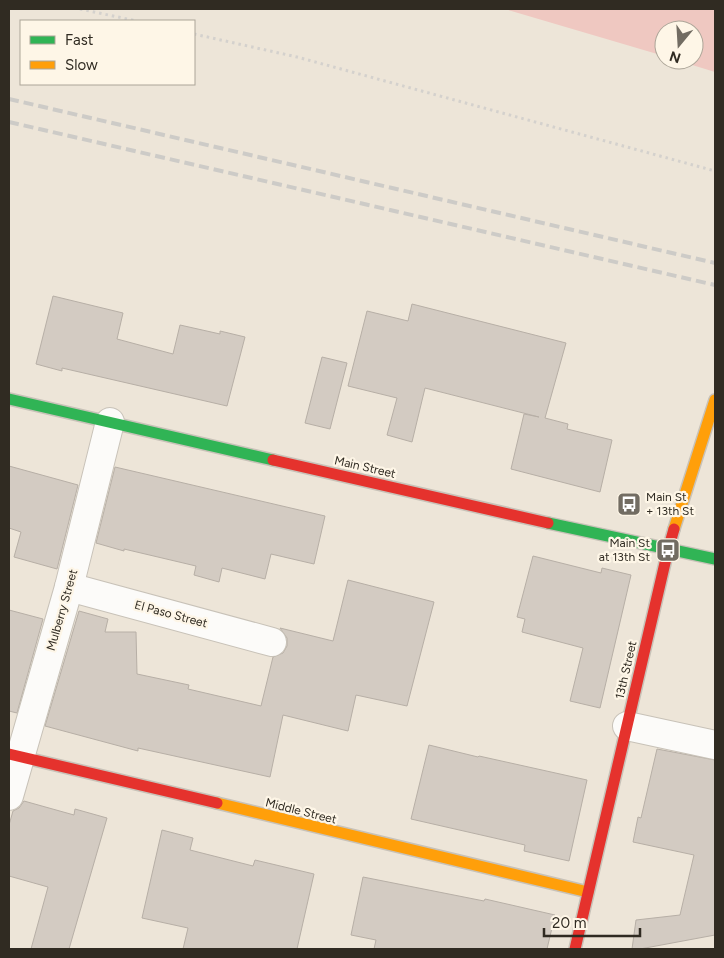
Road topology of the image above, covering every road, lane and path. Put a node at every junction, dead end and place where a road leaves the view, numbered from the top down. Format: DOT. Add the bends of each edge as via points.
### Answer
graph roads {
  1 [pos="80,9"];
  2 [pos="132,20"];
  3 [pos="195,34"];
  4 [pos="715,171"];
  5 [pos="9,399"];
  6 [pos="715,400"];
  7 [pos="110,422"];
  8 [pos="668,550"];
  9 [pos="715,559"];
  10 [pos="69,587"];
  11 [pos="272,642"];
  12 [pos="627,726"];
  13 [pos="715,745"];
  14 [pos="14,755"];
  15 [pos="9,796"];
  16 [pos="588,892"];
  17 [pos="575,949"];
  1 -- 2 [label="path"];
  3 -- 4 [label="path" via="298,57"];
  5 -- 7 [label="street, Main Street"];
  6 -- 8 [label="street, 13th Street"];
  7 -- 8 [label="street, Main Street"];
  7 -- 10 [label="street, Mulberry Street"];
  8 -- 9 [label="street, Main Street"];
  8 -- 12 [label="street, 13th Street"];
  10 -- 11 [label="street, El Paso Street"];
  10 -- 14 [label="street, Mulberry Street"];
  12 -- 13 [label="street"];
  12 -- 16 [label="street, 13th Street"];
  14 -- 15 [label="street, Mulberry Street"];
  14 -- 16 [label="street, Middle Street"];
  16 -- 17 [label="street, 13th Street"];
}
